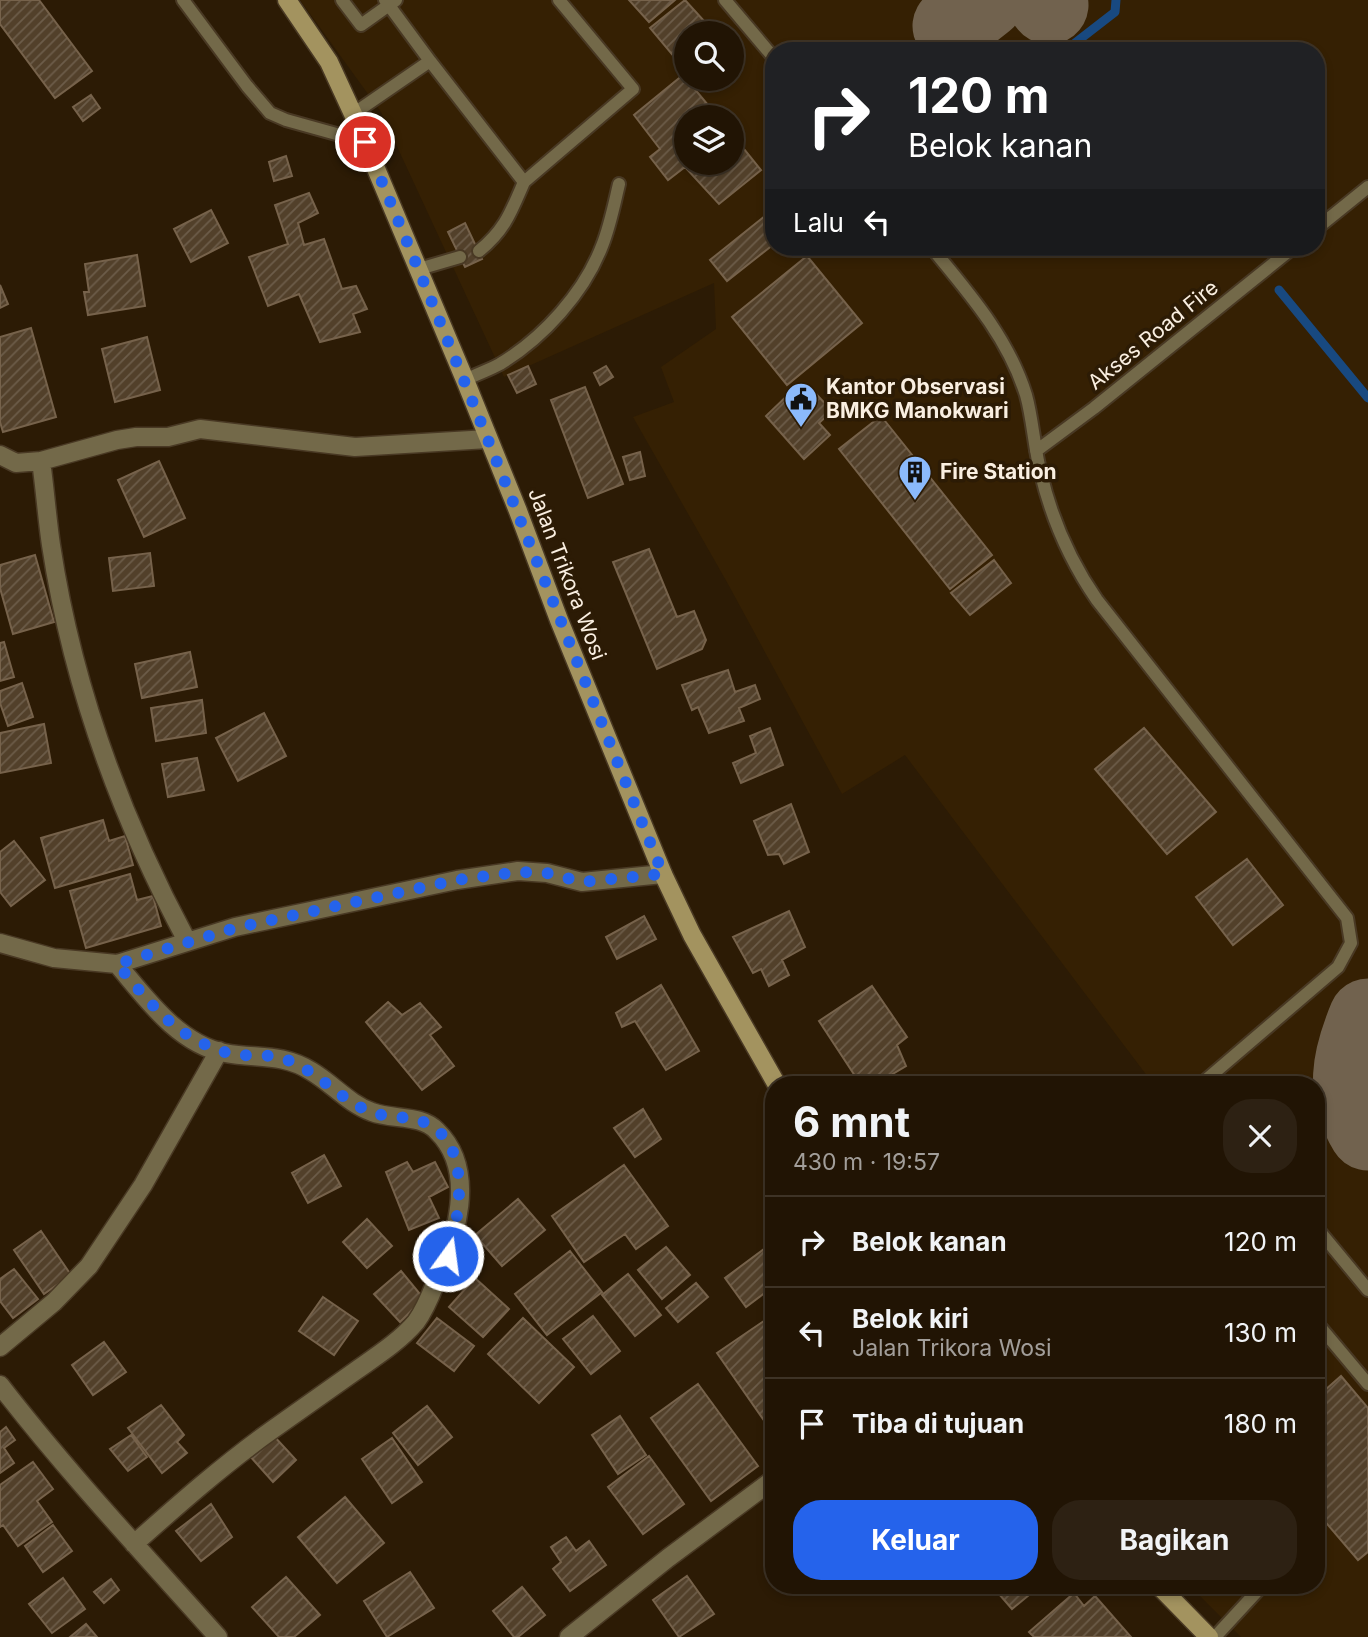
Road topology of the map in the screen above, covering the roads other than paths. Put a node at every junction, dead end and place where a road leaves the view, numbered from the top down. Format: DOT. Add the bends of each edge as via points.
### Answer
graph roads {
  1 [pos="183,0"];
  2 [pos="288,0"];
  3 [pos="342,0"];
  4 [pos="559,0"];
  5 [pos="725,0"];
  6 [pos="390,2"];
  7 [pos="765,47"];
  8 [pos="430,61"];
  9 [pos="353,114"];
  10 [pos="365,142"];
  11 [pos="524,182"];
  12 [pos="619,184"];
  13 [pos="1368,187"];
  14 [pos="1325,222"];
  15 [pos="478,251"];
  16 [pos="938,256"];
  17 [pos="1283,256"];
  18 [pos="460,257"];
  19 [pos="419,269"];
  20 [pos="465,380"];
  21 [pos="488,439"];
  22 [pos="1036,451"];
  23 [pos="0,455"];
  24 [pos="41,461"];
  25 [pos="663,874"];
  26 [pos="187,941"];
  27 [pos="0,943"];
  28 [pos="117,964"];
  29 [pos="219,1051"];
  30 [pos="772,1076"];
  31 [pos="1211,1076"];
  32 [pos="1325,1238"];
  33 [pos="1368,1290"];
  34 [pos="1325,1333"];
  35 [pos="0,1346"];
  36 [pos="1368,1384"];
  37 [pos="0,1385"];
  38 [pos="765,1486"];
  39 [pos="134,1544"];
  40 [pos="1167,1594"];
  41 [pos="1254,1594"];
  42 [pos="218,1637"];
  43 [pos="569,1637"];
  44 [pos="1209,1637"];
  45 [pos="1215,1637"];
  1 -- 10 [label="lane" via="270,113"];
  2 -- 9 [label="street, Jalan Trikora Wosi" via="330,62"];
  3 -- 6 [label="lane" via="361,24"];
  4 -- 11 [label="lane" via="633,89"];
  5 -- 7 [label="lane"];
  6 -- 8 [label="lane"];
  8 -- 9 [label="lane"];
  8 -- 11 [label="lane"];
  9 -- 10 [label="street, Jalan Trikora Wosi"];
  10 -- 19 [label="street, Jalan Trikora Wosi"];
  11 -- 15 [label="lane" via="506,225"];
  12 -- 20 [label="lane" via="601,248 568,303 513,355"];
  13 -- 14 [label="lane"];
  16 -- 22 [label="lane" via="969,291 1011,359 1025,393"];
  17 -- 22 [label="lane, Akses Road Fire"];
  18 -- 19 [label="lane"];
  19 -- 20 [label="street, Jalan Trikora Wosi"];
  20 -- 21 [label="street, Jalan Trikora Wosi"];
  21 -- 24 [label="street" via="355,447 200,429 117,440"];
  21 -- 25 [label="street, Jalan Trikora Wosi"];
  22 -- 31 [label="lane" via="1054,520 1079,573 1347,918 1351,943 1338,967"];
  23 -- 24 [label="street" via="16,463"];
  24 -- 26 [label="street" via="51,546 85,697 132,830"];
  25 -- 26 [label="street" via="582,882 547,873 468,878"];
  25 -- 30 [label="street, Jalan Trikora Wosi"];
  26 -- 28 [label="street"];
  27 -- 28 [label="street" via="54,958"];
  28 -- 29 [label="street" via="178,1030"];
  29 -- 35 [label="street" via="143,1185 89,1266"];
  29 -- 39 [label="street" via="282,1058 310,1071 358,1106 415,1119 436,1129 451,1148 460,1177 455,1231 426,1305 402,1335 207,1478"];
  32 -- 33 [label="lane"];
  34 -- 36 [label="lane"];
  37 -- 39 [label="street"];
  38 -- 43 [label="street"];
  39 -- 42 [label="street"];
  40 -- 44 [label="street"];
  41 -- 45 [label="lane"];
}
